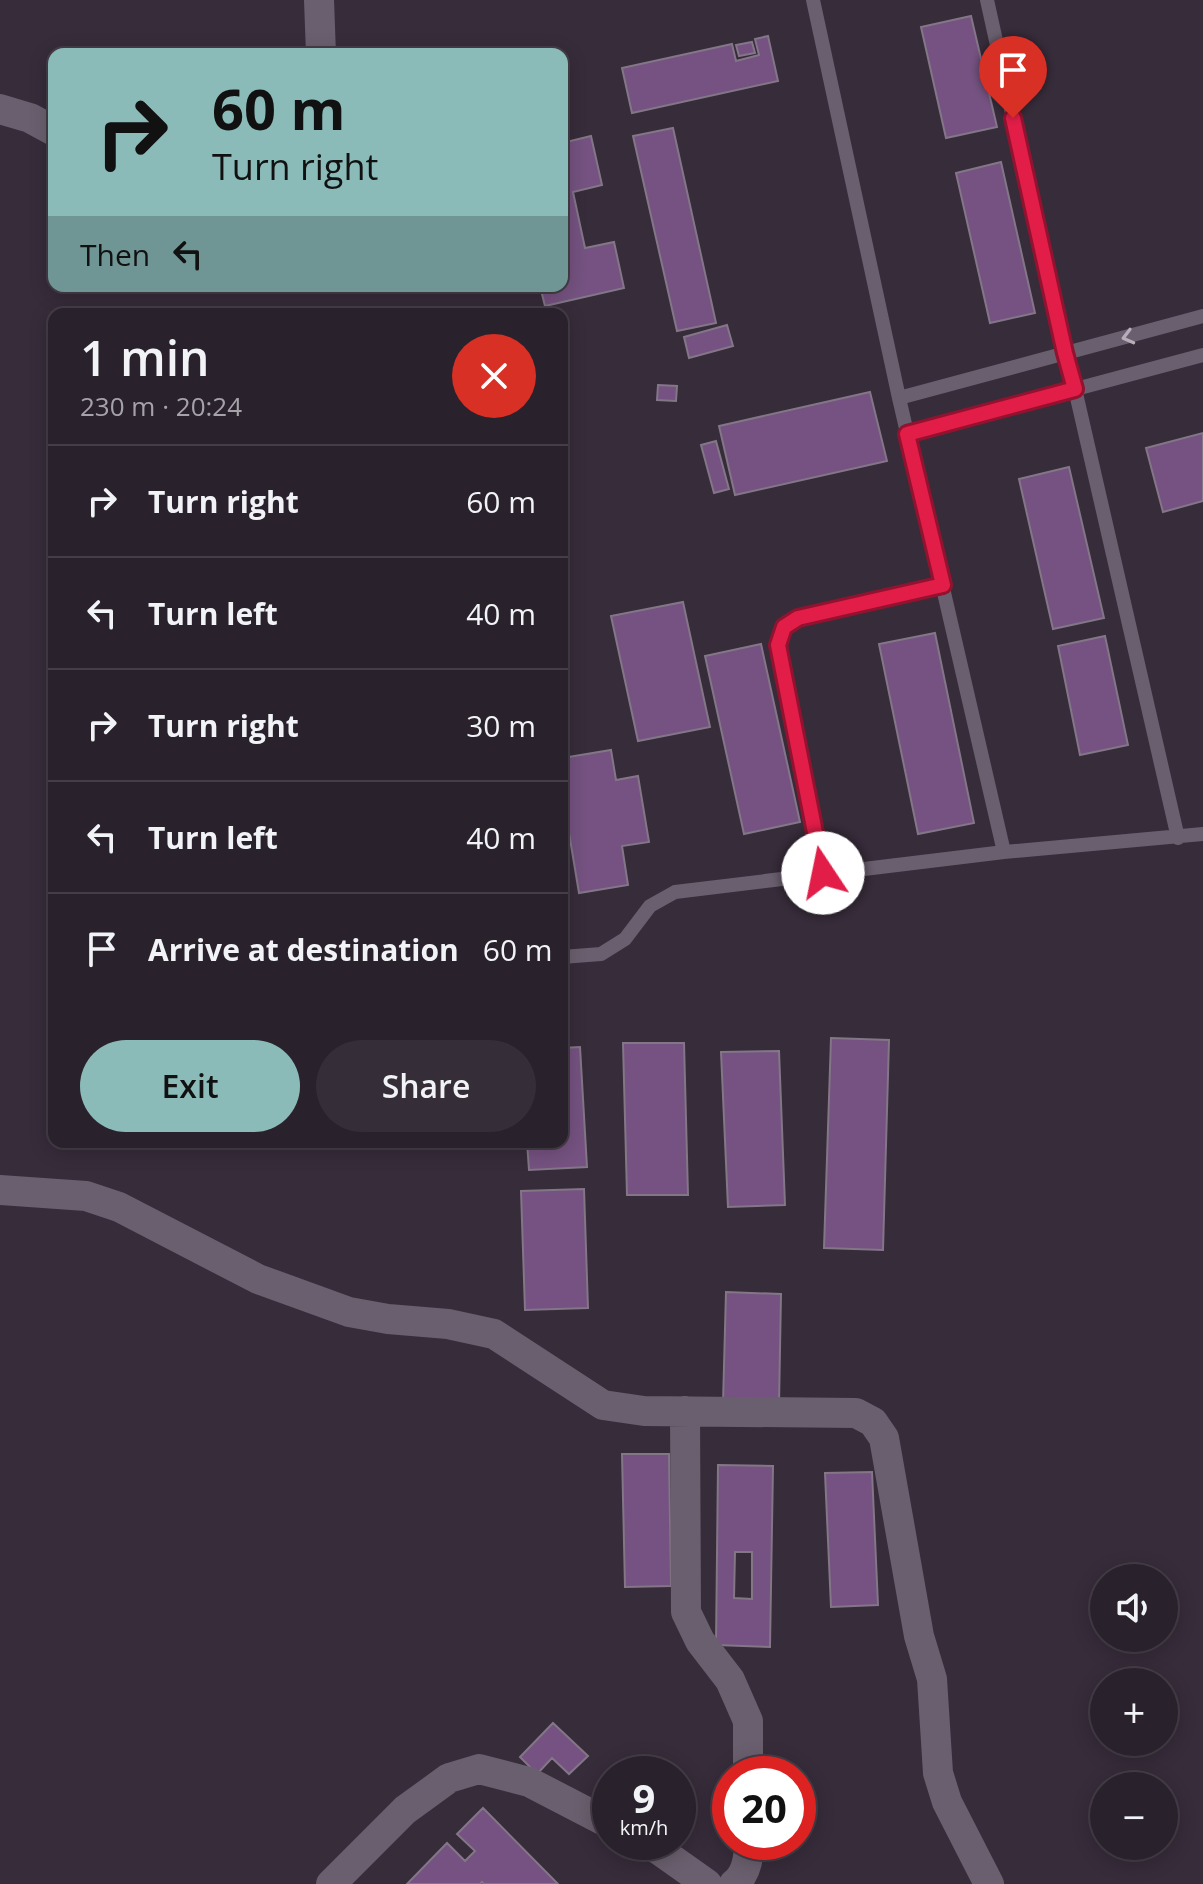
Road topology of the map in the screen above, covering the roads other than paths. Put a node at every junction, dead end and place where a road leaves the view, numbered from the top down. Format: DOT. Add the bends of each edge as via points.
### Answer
graph roads {
  1 [pos="319,0"];
  2 [pos="813,0"];
  3 [pos="987,0"];
  4 [pos="321,48"];
  5 [pos="0,109"];
  6 [pos="48,128"];
  7 [pos="1203,316"];
  8 [pos="1065,353"];
  9 [pos="1203,355"];
  10 [pos="1075,389"];
  11 [pos="899,398"];
  12 [pos="907,434"];
  13 [pos="943,585"];
  14 [pos="1203,834"];
  15 [pos="1178,838"];
  16 [pos="1004,852"];
  17 [pos="823,873"];
  18 [pos="568,957"];
  19 [pos="0,1190"];
  20 [pos="685,1411"];
  21 [pos="748,1756"];
  22 [pos="592,1815"];
  23 [pos="673,1860"];
  24 [pos="747,1860"];
  25 [pos="331,1884"];
  26 [pos="707,1884"];
  27 [pos="734,1884"];
  28 [pos="989,1884"];
  1 -- 4 [label="street"];
  2 -- 11 [label="lane"];
  3 -- 8 [label="lane"];
  5 -- 6 [label="street"];
  7 -- 8 [label="lane, one-way"];
  8 -- 10 [label="lane"];
  8 -- 11 [label="lane"];
  9 -- 10 [label="lane"];
  10 -- 12 [label="lane"];
  10 -- 15 [label="lane"];
  11 -- 12 [label="lane"];
  12 -- 13 [label="lane"];
  13 -- 16 [label="lane"];
  13 -- 17 [label="lane" via="798,618 784,627 778,645"];
  14 -- 15 [label="lane"];
  15 -- 16 [label="lane"];
  16 -- 17 [label="lane"];
  17 -- 18 [label="lane" via="675,892 650,906 625,939 601,954"];
  19 -- 20 [label="street" via="86,1196 119,1207 258,1279 349,1312 494,1334 603,1405"];
  20 -- 21 [label="street" via="686,1612 700,1641 730,1680 748,1721"];
  20 -- 28 [label="street" via="856,1413 873,1422 884,1438 919,1636 932,1679 938,1773"];
  22 -- 25 [label="street" via="529,1782 479,1769 449,1778 405,1810"];
  23 -- 26 [label="street"];
  24 -- 27 [label="street" via="742,1878"];
}
